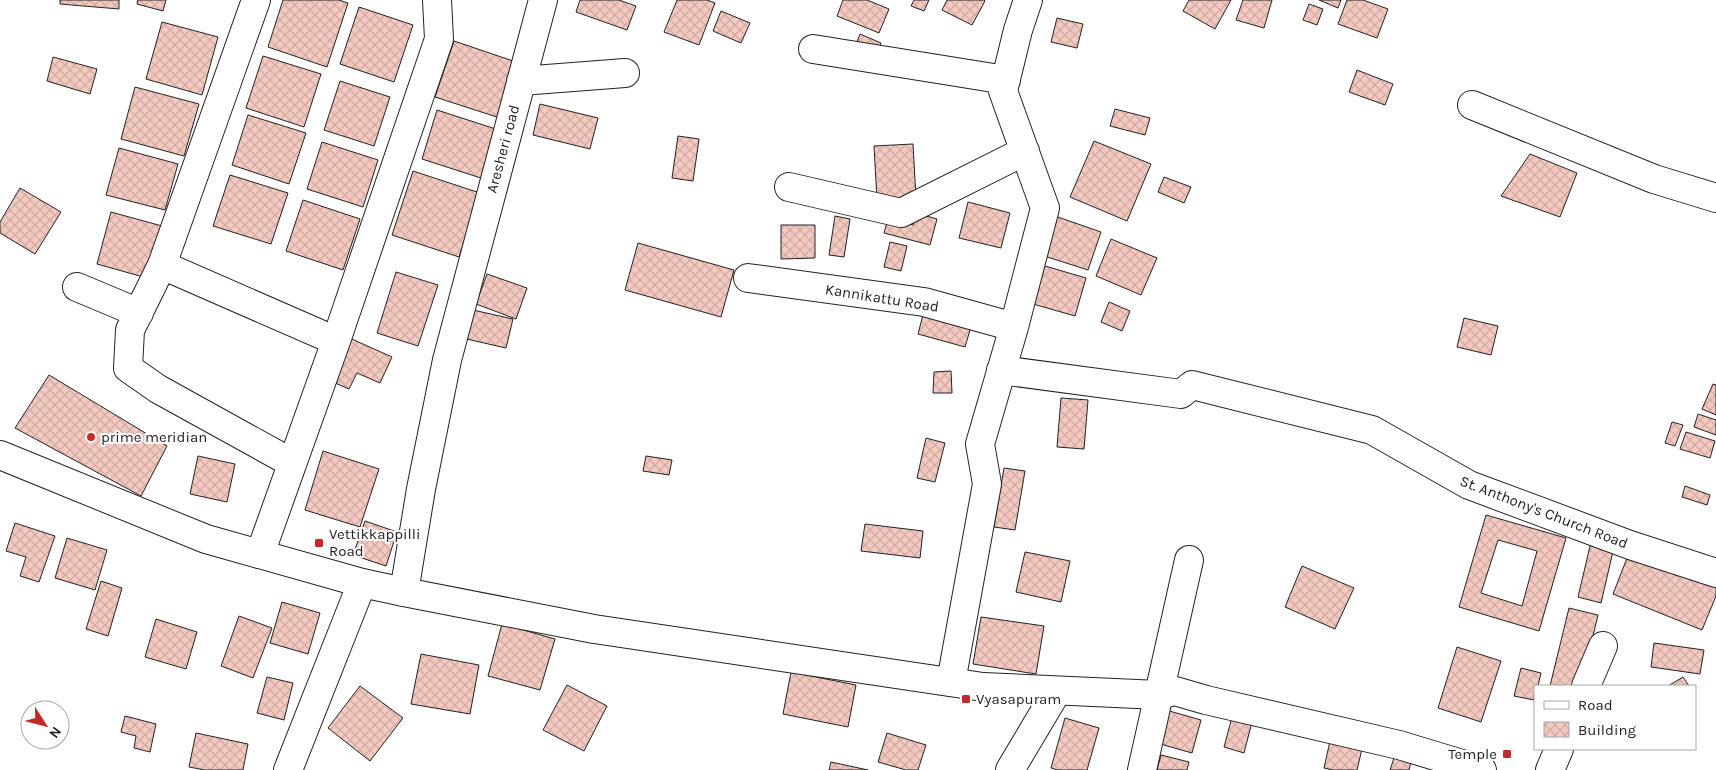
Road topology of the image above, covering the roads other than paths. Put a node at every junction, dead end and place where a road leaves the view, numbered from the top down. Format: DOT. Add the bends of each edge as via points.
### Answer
graph roads {
  1 [pos="256,0"];
  2 [pos="437,0"];
  3 [pos="543,0"];
  4 [pos="1028,0"];
  5 [pos="813,49"];
  6 [pos="625,73"];
  7 [pos="1006,80"];
  8 [pos="521,81"];
  9 [pos="1472,104"];
  10 [pos="1024,151"];
  11 [pos="789,187"];
  12 [pos="1716,198"];
  13 [pos="162,265"];
  14 [pos="748,278"];
  15 [pos="77,286"];
  16 [pos="139,313"];
  17 [pos="1014,327"];
  18 [pos="336,342"];
  19 [pos="1001,370"];
  20 [pos="0,455"];
  21 [pos="292,463"];
  22 [pos="260,554"];
  23 [pos="1189,560"];
  24 [pos="1716,573"];
  25 [pos="362,582"];
  26 [pos="404,592"];
  27 [pos="1603,646"];
  28 [pos="951,682"];
  29 [pos="1586,685"];
  30 [pos="1057,691"];
  31 [pos="1159,695"];
  32 [pos="1559,750"];
  33 [pos="288,770"];
  34 [pos="1010,770"];
  35 [pos="1142,770"];
  36 [pos="1482,770"];
  37 [pos="1550,770"];
  1 -- 13 [label="street"];
  2 -- 18 [label="street" via="439,38"];
  3 -- 8 [label="street, Aresheri road"];
  4 -- 7 [label="street"];
  5 -- 7 [label="street"];
  6 -- 8 [label="street"];
  7 -- 10 [label="street" via="1003,91"];
  8 -- 26 [label="street, Aresheri road" via="447,360 420,489"];
  9 -- 12 [label="street" via="1654,179"];
  10 -- 11 [label="street" via="901,213"];
  10 -- 17 [label="street" via="1045,208"];
  13 -- 16 [label="street"];
  13 -- 18 [label="street"];
  14 -- 17 [label="street, Kannikattu Road" via="924,302"];
  15 -- 16 [label="street"];
  16 -- 21 [label="street" via="130,330 128,368 158,389"];
  17 -- 19 [label="street"];
  18 -- 21 [label="street"];
  19 -- 24 [label="street, St. Anthony's Church Road" via="1181,394 1192,385 1372,430 1469,485"];
  19 -- 28 [label="street" via="980,444 987,484"];
  20 -- 22 [label="street" via="206,539"];
  21 -- 22 [label="street"];
  22 -- 25 [label="street"];
  23 -- 31 [label="street"];
  25 -- 26 [label="street"];
  25 -- 33 [label="street"];
  26 -- 28 [label="street" via="594,629"];
  27 -- 29 [label="street"];
  28 -- 30 [label="street" via="984,688"];
  30 -- 31 [label="street"];
  30 -- 34 [label="street"];
  31 -- 35 [label="street"];
  31 -- 36 [label="street" via="1175,691 1399,745"];
  32 -- 37 [label="street"];
}
